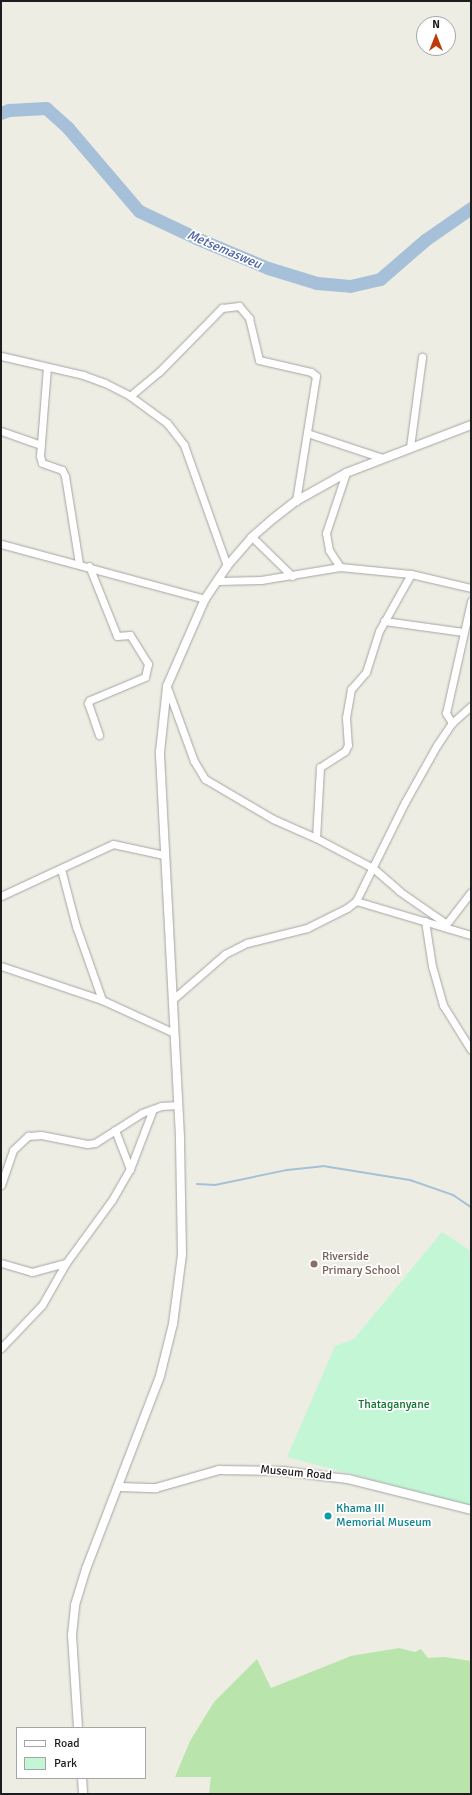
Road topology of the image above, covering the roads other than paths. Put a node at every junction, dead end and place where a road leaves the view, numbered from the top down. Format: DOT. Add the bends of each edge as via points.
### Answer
graph roads {
  1 [pos="1,356"];
  2 [pos="422,357"];
  3 [pos="47,367"];
  4 [pos="130,396"];
  5 [pos="471,425"];
  6 [pos="1,431"];
  7 [pos="307,433"];
  8 [pos="41,444"];
  9 [pos="410,447"];
  10 [pos="382,458"];
  11 [pos="346,473"];
  12 [pos="296,501"];
  13 [pos="252,537"];
  14 [pos="1,544"];
  15 [pos="79,563"];
  16 [pos="89,566"];
  17 [pos="226,566"];
  18 [pos="340,567"];
  19 [pos="410,574"];
  20 [pos="292,576"];
  21 [pos="217,581"];
  22 [pos="471,588"];
  23 [pos="204,599"];
  24 [pos="471,601"];
  25 [pos="384,621"];
  26 [pos="463,632"];
  27 [pos="167,686"];
  28 [pos="471,706"];
  29 [pos="452,723"];
  30 [pos="99,735"];
  31 [pos="316,838"];
  32 [pos="164,855"];
  33 [pos="373,868"];
  34 [pos="61,869"];
  35 [pos="471,892"];
  36 [pos="1,896"];
  37 [pos="356,901"];
  38 [pos="425,921"];
  39 [pos="444,925"];
  40 [pos="471,934"];
  41 [pos="1,966"];
  42 [pos="102,1000"];
  43 [pos="172,1000"];
  44 [pos="174,1033"];
  45 [pos="471,1050"];
  46 [pos="178,1105"];
  47 [pos="153,1109"];
  48 [pos="116,1130"];
  49 [pos="130,1169"];
  50 [pos="1,1181"];
  51 [pos="66,1263"];
  52 [pos="1,1264"];
  53 [pos="1,1348"];
  54 [pos="120,1487"];
  55 [pos="471,1510"];
  56 [pos="78,1727"];
  57 [pos="82,1779"];
  58 [pos="83,1794"];
  1 -- 3 [label="street"];
  2 -- 9 [label="street"];
  3 -- 4 [label="street" via="83,375"];
  3 -- 8 [label="street"];
  4 -- 7 [label="street" via="159,372 222,308 238,306 249,318 259,360 314,373"];
  4 -- 17 [label="street" via="167,423 184,445"];
  5 -- 9 [label="street"];
  6 -- 8 [label="street"];
  7 -- 10 [label="street"];
  7 -- 12 [label="street"];
  8 -- 15 [label="street" via="42,463 62,470 65,476"];
  9 -- 10 [label="street"];
  10 -- 11 [label="street"];
  11 -- 12 [label="street"];
  11 -- 18 [label="street" via="326,533 329,550"];
  12 -- 13 [label="street"];
  13 -- 17 [label="street"];
  13 -- 20 [label="street"];
  14 -- 15 [label="street"];
  15 -- 16 [label="street"];
  16 -- 23 [label="street"];
  16 -- 30 [label="street" via="116,636 130,635 148,664 145,677 88,703"];
  17 -- 21 [label="street"];
  18 -- 19 [label="street"];
  18 -- 20 [label="street"];
  19 -- 22 [label="street"];
  19 -- 25 [label="street"];
  20 -- 21 [label="street"];
  21 -- 23 [label="street"];
  23 -- 27 [label="street"];
  24 -- 26 [label="street"];
  25 -- 26 [label="street"];
  25 -- 31 [label="street" via="366,672 351,688 346,718 348,745 345,751 320,767 318,773"];
  26 -- 29 [label="street" via="446,713"];
  27 -- 31 [label="street" via="194,761 205,779 273,819"];
  27 -- 32 [label="street" via="160,752"];
  28 -- 29 [label="street"];
  29 -- 33 [label="street" via="405,802"];
  31 -- 33 [label="street"];
  32 -- 34 [label="street" via="112,844 98,848"];
  32 -- 43 [label="street"];
  33 -- 37 [label="street"];
  33 -- 39 [label="street"];
  34 -- 36 [label="street"];
  34 -- 42 [label="street" via="76,926"];
  35 -- 39 [label="street"];
  37 -- 38 [label="street"];
  37 -- 43 [label="street" via="307,928 247,943 225,954"];
  38 -- 39 [label="street"];
  38 -- 45 [label="street" via="432,966 443,1005"];
  39 -- 40 [label="street"];
  41 -- 42 [label="street"];
  42 -- 44 [label="street"];
  43 -- 44 [label="street"];
  44 -- 46 [label="street"];
  46 -- 47 [label="street"];
  46 -- 54 [label="street" via="182,1255 173,1324 160,1376"];
  47 -- 48 [label="street"];
  47 -- 49 [label="street"];
  48 -- 49 [label="street"];
  48 -- 50 [label="street" via="95,1143 87,1144 41,1135 28,1136 13,1150"];
  49 -- 51 [label="street" via="112,1200"];
  51 -- 52 [label="street" via="32,1272"];
  51 -- 53 [label="street" via="42,1305"];
  54 -- 55 [label="street, Museum Road" via="156,1488 201,1473 219,1470 275,1471 348,1479"];
  54 -- 56 [label="street" via="98,1536 75,1605 72,1635"];
  57 -- 58 [label="street"];
}
